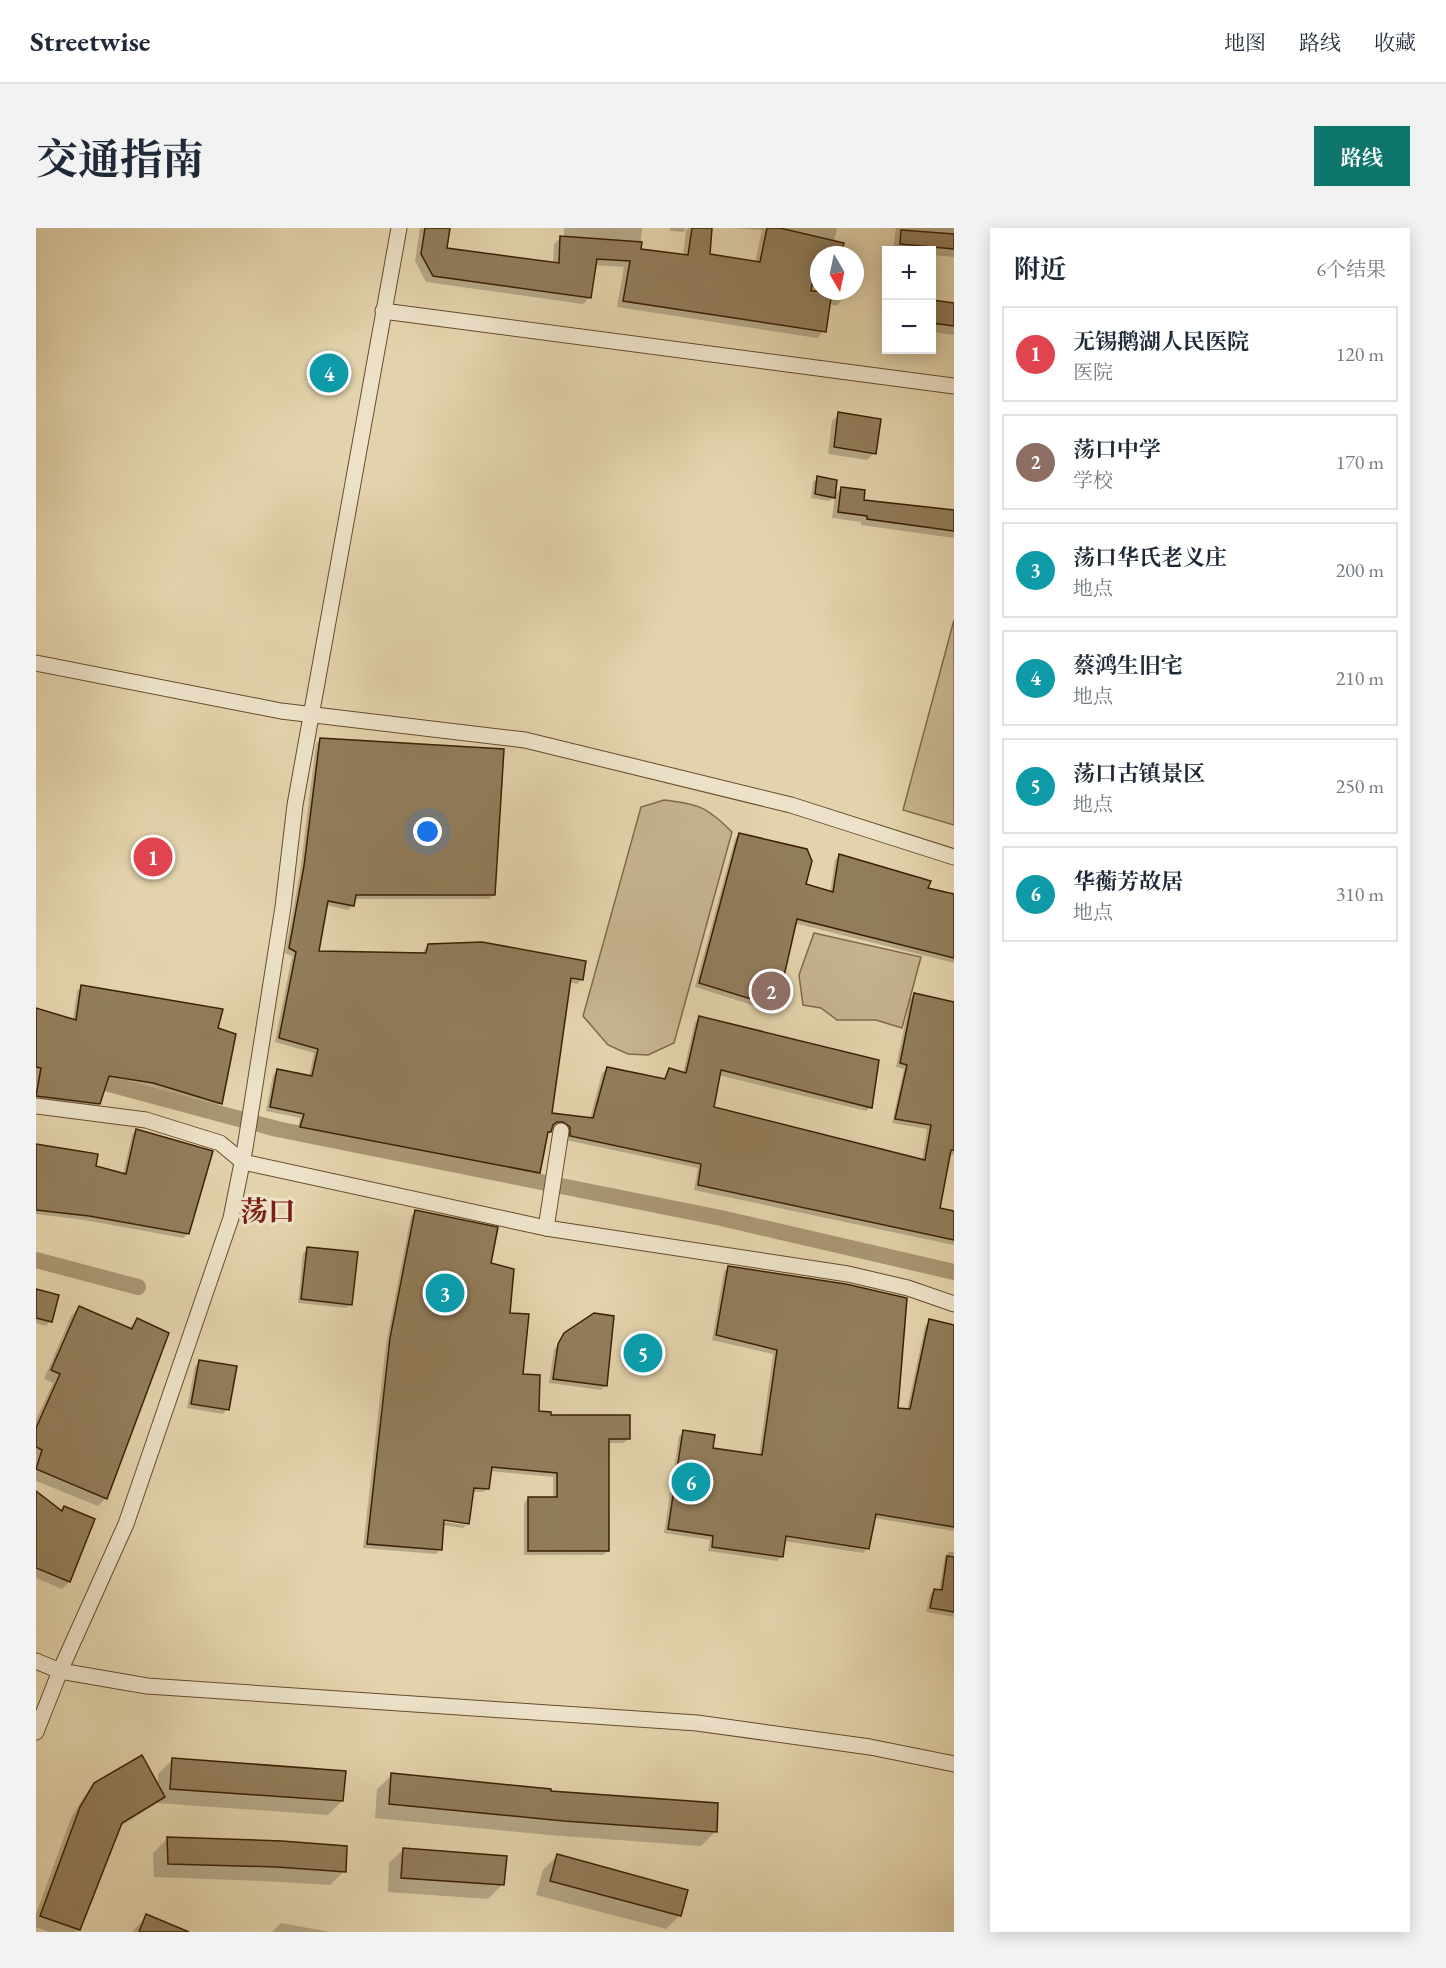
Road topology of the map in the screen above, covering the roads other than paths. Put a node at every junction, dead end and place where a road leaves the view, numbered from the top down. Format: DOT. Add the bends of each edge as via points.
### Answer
graph roads {
  1 [pos="399,228"];
  2 [pos="382,311"];
  3 [pos="954,386"];
  4 [pos="36,663"];
  5 [pos="311,715"];
  6 [pos="954,857"];
  7 [pos="36,1106"];
  8 [pos="561,1131"];
  9 [pos="244,1155"];
  10 [pos="546,1228"];
  11 [pos="954,1304"];
  12 [pos="36,1661"];
  13 [pos="60,1671"];
  14 [pos="36,1732"];
  15 [pos="954,1764"];
  1 -- 2 [label="street"];
  2 -- 3 [label="street"];
  2 -- 5 [label="street"];
  4 -- 5 [label="street"];
  5 -- 6 [label="street" via="525,740 791,805"];
  5 -- 9 [label="street"];
  7 -- 9 [label="street" via="146,1120 220,1143"];
  8 -- 10 [label="street"];
  9 -- 10 [label="street"];
  9 -- 13 [label="street" via="231,1218 126,1524"];
  10 -- 11 [label="street" via="849,1274"];
  12 -- 13 [label="street"];
  13 -- 14 [label="street"];
  13 -- 15 [label="street" via="147,1686 696,1723 870,1747"];
}
